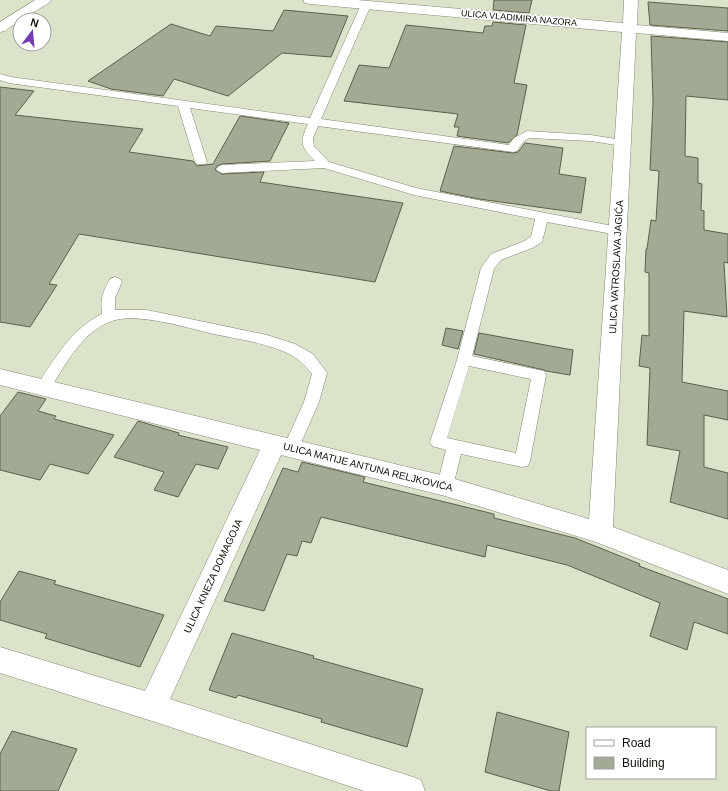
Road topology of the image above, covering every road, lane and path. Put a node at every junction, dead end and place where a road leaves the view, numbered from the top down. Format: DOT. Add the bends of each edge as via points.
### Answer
graph roads {
  1 [pos="44,0"];
  2 [pos="310,0"];
  3 [pos="631,0"];
  4 [pos="366,5"];
  5 [pos="0,28"];
  6 [pos="630,28"];
  7 [pos="728,37"];
  8 [pos="0,77"];
  9 [pos="183,104"];
  10 [pos="314,122"];
  11 [pos="622,143"];
  12 [pos="201,162"];
  13 [pos="325,164"];
  14 [pos="222,169"];
  15 [pos="542,217"];
  16 [pos="618,231"];
  17 [pos="116,282"];
  18 [pos="109,317"];
  19 [pos="464,360"];
  20 [pos="0,377"];
  21 [pos="42,388"];
  22 [pos="283,446"];
  23 [pos="455,446"];
  24 [pos="445,486"];
  25 [pos="600,533"];
  26 [pos="728,582"];
  27 [pos="0,660"];
  28 [pos="152,707"];
  29 [pos="410,791"];
  1 -- 5 [label="street"];
  2 -- 4 [label="street, ULICA VLADIMIRA NAZORA"];
  3 -- 6 [label="street, ULICA VATROSLAVA JAGIĆA"];
  4 -- 6 [label="street, ULICA VLADIMIRA NAZORA"];
  4 -- 10 [label="lane"];
  6 -- 7 [label="street, ULICA VLADIMIRA NAZORA"];
  6 -- 11 [label="street, ULICA VATROSLAVA JAGIĆA"];
  8 -- 9 [label="lane"];
  9 -- 10 [label="lane"];
  9 -- 12 [label="lane"];
  10 -- 11 [label="lane" via="512,150 518,140 527,134 591,138"];
  10 -- 13 [label="lane" via="307,138 308,147"];
  11 -- 16 [label="street, ULICA VATROSLAVA JAGIĆA"];
  13 -- 14 [label="lane"];
  13 -- 15 [label="lane" via="414,191"];
  15 -- 16 [label="lane"];
  15 -- 19 [label="lane" via="537,239 496,257 488,268"];
  16 -- 25 [label="street, ULICA VATROSLAVA JAGIĆA"];
  17 -- 18 [label="lane" via="106,302"];
  18 -- 21 [label="lane" via="80,335"];
  18 -- 22 [label="lane" via="128,314 148,315 267,340 308,358 320,373 317,389"];
  19 -- 23 [label="lane" via="438,442"];
  19 -- 23 [label="lane" via="539,375 522,461"];
  20 -- 21 [label="street, ULICA MATIJE ANTUNA RELJKOVIĆA"];
  21 -- 22 [label="street, ULICA MATIJE ANTUNA RELJKOVIĆA"];
  22 -- 24 [label="street, ULICA MATIJE ANTUNA RELJKOVIĆA"];
  22 -- 28 [label="street, ULICA KNEZA DOMAGOJA"];
  23 -- 24 [label="lane"];
  24 -- 25 [label="street, ULICA MATIJE ANTUNA RELJKOVIĆA"];
  25 -- 26 [label="street, ULICA MATIJE ANTUNA RELJKOVIĆA"];
  27 -- 28 [label="street"];
  28 -- 29 [label="street"];
}
